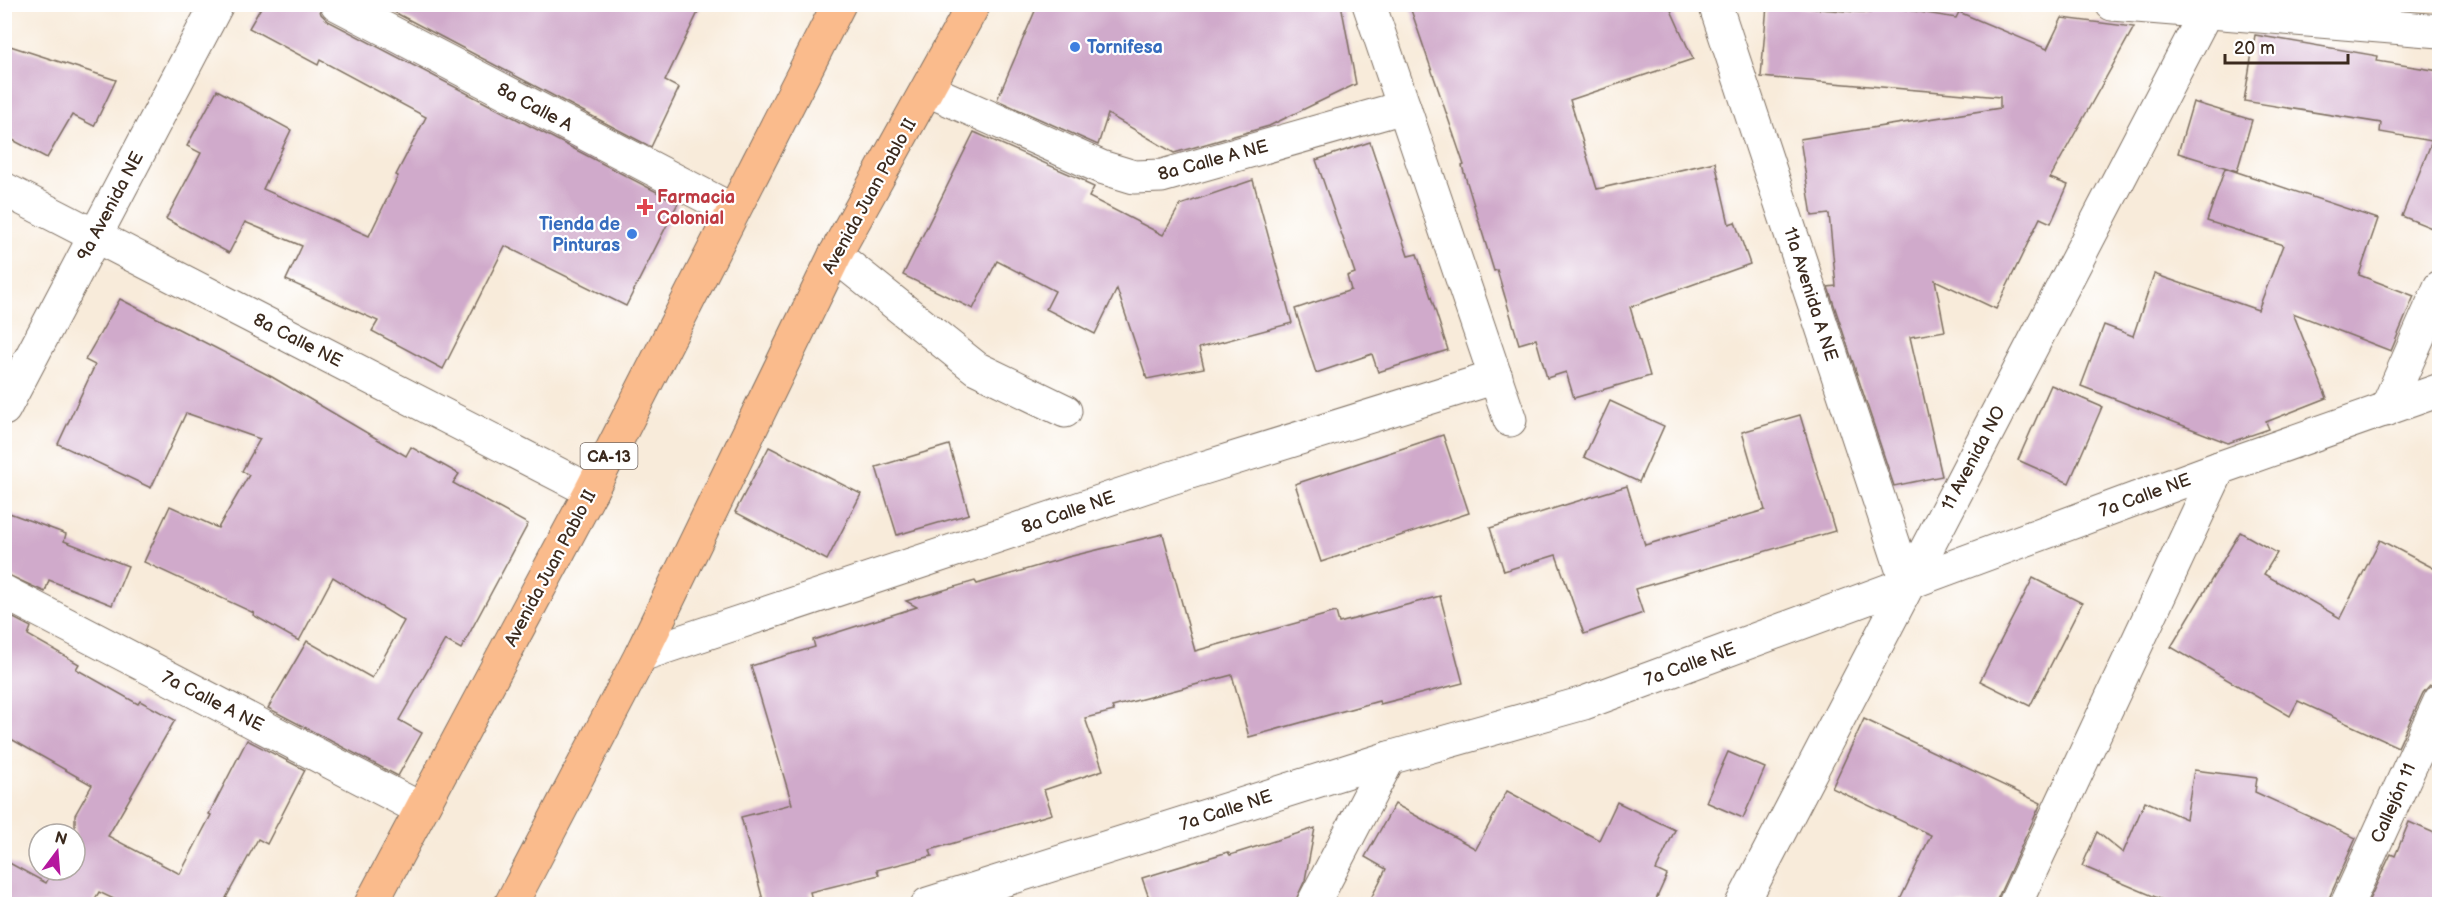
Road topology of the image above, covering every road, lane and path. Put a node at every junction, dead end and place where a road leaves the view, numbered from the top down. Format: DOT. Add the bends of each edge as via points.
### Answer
graph roads {
  1 [pos="217,4"];
  2 [pos="337,4"];
  3 [pos="839,4"];
  4 [pos="974,4"];
  5 [pos="1369,4"];
  6 [pos="1715,4"];
  7 [pos="2112,4"];
  8 [pos="2208,8"];
  9 [pos="2439,31"];
  10 [pos="928,90"];
  11 [pos="1404,108"];
  12 [pos="4,189"];
  13 [pos="732,210"];
  14 [pos="95,236"];
  15 [pos="835,255"];
  16 [pos="2439,287"];
  17 [pos="1496,377"];
  18 [pos="2439,390"];
  19 [pos="4,409"];
  20 [pos="2386,410"];
  21 [pos="1065,411"];
  22 [pos="1510,420"];
  23 [pos="2219,468"];
  24 [pos="591,491"];
  25 [pos="1907,584"];
  26 [pos="4,592"];
  27 [pos="641,655"];
  28 [pos="2439,701"];
  29 [pos="1389,758"];
  30 [pos="421,809"];
  31 [pos="938,903"];
  32 [pos="371,904"];
  33 [pos="512,904"];
  34 [pos="1313,904"];
  35 [pos="1742,904"];
  36 [pos="2015,904"];
  37 [pos="2347,904"];
  1 -- 14 [label="street, 9a Avenida NE"];
  2 -- 13 [label="street, 8a Calle A"];
  3 -- 13 [label="highway, Avenida Juan Pablo II / CA-13"];
  4 -- 10 [label="highway, Avenida Juan Pablo II"];
  5 -- 11 [label="street"];
  6 -- 25 [label="street, 11a Avenida A NE"];
  7 -- 8 [label="street"];
  8 -- 9 [label="street"];
  8 -- 25 [label="street, 11 Avenida NO"];
  10 -- 11 [label="street, 8a Calle A NE" via="1101,167 1134,177 1162,176"];
  10 -- 15 [label="highway, Avenida Juan Pablo II"];
  11 -- 17 [label="street"];
  12 -- 14 [label="street, 8a Calle NE"];
  13 -- 24 [label="highway, Avenida Juan Pablo II / CA-13"];
  14 -- 19 [label="street, 9a Avenida NE"];
  14 -- 24 [label="street, 8a Calle NE"];
  15 -- 21 [label="street" via="976,368"];
  15 -- 27 [label="highway, Avenida Juan Pablo II"];
  16 -- 20 [label="street"];
  17 -- 22 [label="street"];
  17 -- 27 [label="street, 8a Calle NE" via="1171,478"];
  18 -- 20 [label="street, 7a Calle NE"];
  20 -- 23 [label="street, 7a Calle NE"];
  23 -- 25 [label="street, 7a Calle NE"];
  23 -- 36 [label="street"];
  24 -- 30 [label="highway, Avenida Juan Pablo II / CA-13"];
  25 -- 29 [label="street, 7a Calle NE" via="1584,703"];
  25 -- 35 [label="street, 11 Avenida NO"];
  26 -- 30 [label="street, 7a Calle A NE"];
  27 -- 33 [label="highway, Avenida Juan Pablo II"];
  28 -- 37 [label="street, Callejón 11"];
  29 -- 31 [label="street, 7a Calle NE"];
  29 -- 34 [label="street"];
  30 -- 32 [label="highway, Avenida Juan Pablo II / CA-13"];
}
